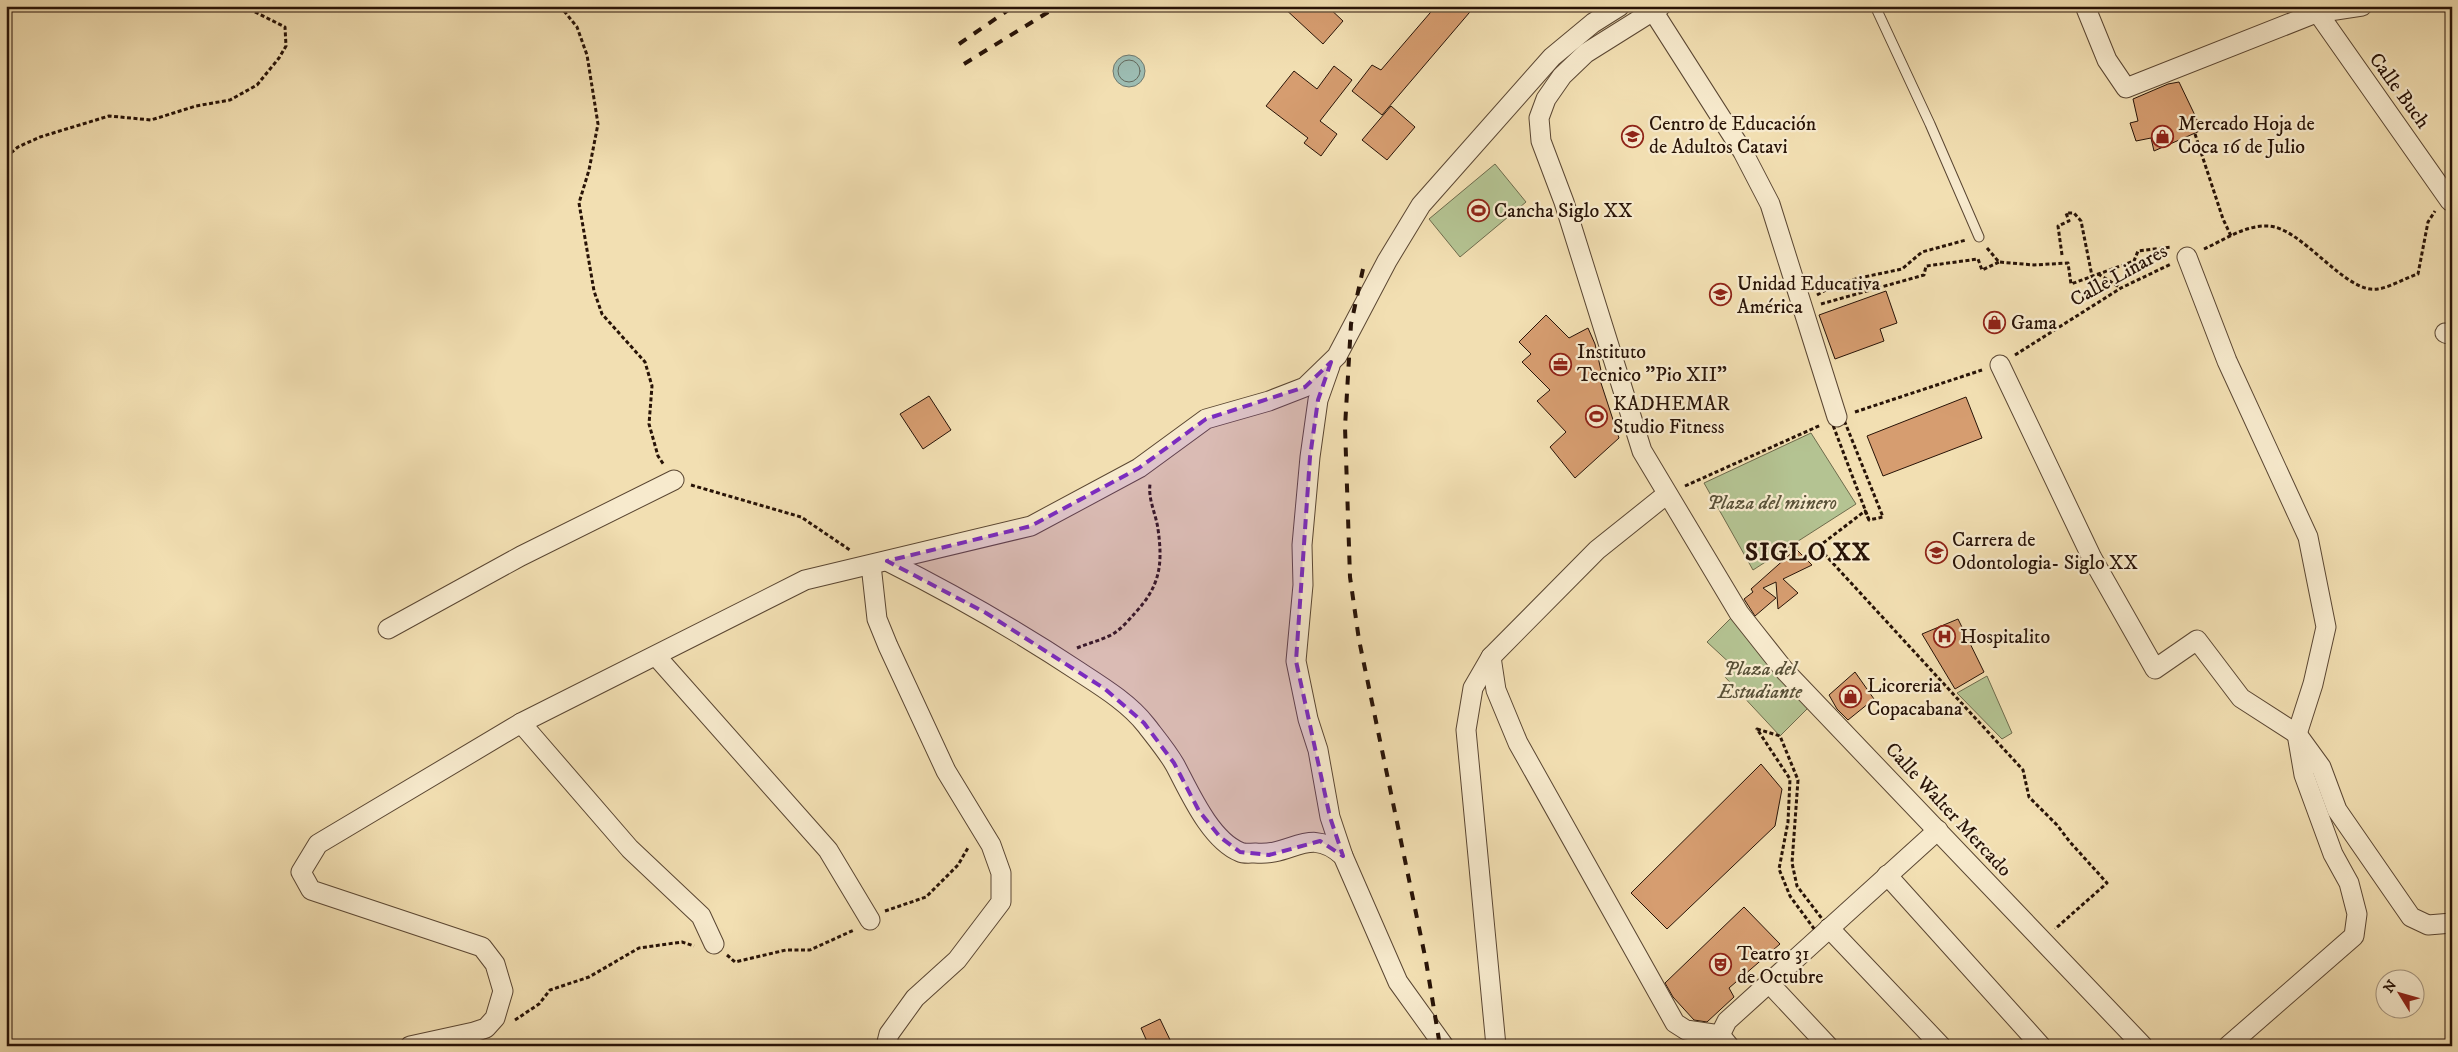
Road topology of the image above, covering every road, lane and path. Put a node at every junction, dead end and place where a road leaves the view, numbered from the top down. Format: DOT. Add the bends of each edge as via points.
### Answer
graph roads {
  1 [pos="243,6"];
  2 [pos="560,6"];
  3 [pos="1620,6"];
  4 [pos="1875,6"];
  5 [pos="2085,6"];
  6 [pos="2362,6"];
  7 [pos="1657,9"];
  8 [pos="2314,9"];
  9 [pos="2195,134"];
  10 [pos="6,157"];
  11 [pos="2450,201"];
  12 [pos="2231,236"];
  13 [pos="1979,237"];
  14 [pos="2062,255"];
  15 [pos="2191,255"];
  16 [pos="1999,262"];
  17 [pos="2098,274"];
  18 [pos="2092,276"];
  19 [pos="2121,288"];
  20 [pos="1801,304"];
  21 [pos="1331,362"];
  22 [pos="2000,365"];
  23 [pos="1837,418"];
  24 [pos="1158,454"];
  25 [pos="674,480"];
  26 [pos="1667,494"];
  27 [pos="1865,511"];
  28 [pos="879,563"];
  29 [pos="388,629"];
  30 [pos="1047,650"];
  31 [pos="656,656"];
  32 [pos="1491,657"];
  33 [pos="521,723"];
  34 [pos="2297,734"];
  35 [pos="1938,830"];
  36 [pos="984,832"];
  37 [pos="1343,856"];
  38 [pos="1886,875"];
  39 [pos="870,920"];
  40 [pos="2452,923"];
  41 [pos="1825,932"];
  42 [pos="2041,942"];
  43 [pos="714,944"];
  44 [pos="1769,983"];
  45 [pos="486,1028"];
  46 [pos="1723,1042"];
  47 [pos="410,1046"];
  48 [pos="886,1046"];
  49 [pos="1444,1046"];
  50 [pos="1496,1046"];
  51 [pos="1828,1046"];
  52 [pos="1941,1046"];
  53 [pos="2041,1046"];
  54 [pos="2142,1046"];
  55 [pos="2228,1046"];
  1 -- 10 [label="path" via="285,27 286,46 258,86 230,100 150,120 109,116 78,124 18,147"];
  2 -- 25 [label="path" via="577,27 587,55 598,124 580,203 594,291 602,314 646,362 652,386 650,424 658,456"];
  3 -- 21 [label="street" via="1593,23 1552,57 1421,205 1387,261 1350,334"];
  4 -- 13 [label="lane"];
  5 -- 8 [label="street" via="2107,60 2126,88"];
  6 -- 8 [label="street"];
  7 -- 20 [label="street" via="1743,152 1770,204"];
  7 -- 26 [label="street, Calle Walter Mercado" via="1586,53 1562,76 1546,99 1539,118 1541,141 1564,202 1642,451"];
  8 -- 11 [label="street, Calle Buch"];
  9 -- 12 [label="path"];
  11 -- 12 [label="path" via="2440,203 2428,222 2418,274 2377,290 2353,283 2312,250 2270,226 2249,228"];
  12 -- 15 [label="path, Calle Linares"];
  13 -- 16 [label="path"];
  13 -- 20 [label="path" via="1922,252 1902,269 1834,286"];
  14 -- 18 [label="path" via="2058,226 2069,221 2066,213 2074,213 2081,221"];
  15 -- 17 [label="path" via="2183,246 2138,251 2134,262"];
  15 -- 19 [label="path, Calle Linares"];
  15 -- 34 [label="street" via="2227,361 2308,537 2326,627"];
  16 -- 18 [label="path" via="2034,265 2068,262 2070,284"];
  16 -- 20 [label="path" via="1982,270 1978,259 1926,266 1924,275 1827,304"];
  17 -- 18 [label="path"];
  17 -- 19 [label="path"];
  19 -- 22 [label="path, Calle Linares"];
  20 -- 23 [label="street"];
  21 -- 24 [label="street" via="1304,387 1269,402 1206,419"];
  21 -- 37 [label="street" via="1318,400 1310,458 1296,661 1318,750 1330,817"];
  22 -- 23 [label="path, Calle Linares"];
  22 -- 34 [label="street" via="2092,558 2155,669 2197,640 2241,698"];
  23 -- 26 [label="path, Calle Linares"];
  23 -- 27 [label="path"];
  23 -- 27 [label="path" via="1883,517 1869,520"];
  24 -- 28 [label="street" via="1139,468 1031,526"];
  24 -- 30 [label="path" via="1149,491 1158,526 1161,558 1158,578 1146,601 1113,634 1075,649"];
  25 -- 28 [label="path" via="801,517"];
  25 -- 29 [label="street" via="521,556"];
  26 -- 32 [label="street" via="1597,550"];
  26 -- 35 [label="street, Calle Walter Mercado" via="1740,614 1785,672"];
  27 -- 42 [label="path" via="1818,546 2024,770 2029,797 2107,883"];
  28 -- 30 [label="street" via="986,613"];
  28 -- 31 [label="street" via="805,580"];
  28 -- 36 [label="street" via="877,619 946,771"];
  30 -- 37 [label="street" via="1105,689 1144,723 1174,763 1199,811 1220,837 1240,852 1269,855 1320,841"];
  31 -- 33 [label="street"];
  31 -- 39 [label="street" via="828,850"];
  32 -- 46 [label="street" via="1496,690 1518,743 1675,1023"];
  32 -- 50 [label="street" via="1473,688 1466,730"];
  33 -- 43 [label="street" via="630,849 701,916"];
  33 -- 45 [label="street" via="318,844 302,872 311,890 482,947 495,964 503,991 496,1018"];
  34 -- 40 [label="street" via="2321,767 2337,810 2411,917 2428,925"];
  34 -- 55 [label="street" via="2304,775 2333,854 2349,883 2357,914 2354,936"];
  35 -- 38 [label="street"];
  35 -- 42 [label="street, Calle Walter Mercado"];
  36 -- 39 [label="path" via="970,844 958,865 926,897 889,908"];
  36 -- 48 [label="street" via="1001,873 1001,902 957,960 915,998 889,1034"];
  37 -- 49 [label="street" via="1398,982"];
  38 -- 41 [label="street"];
  38 -- 53 [label="street"];
  39 -- 43 [label="path" via="810,950 786,950 735,962"];
  41 -- 41 [label="path" via="1797,886 1792,863 1798,780 1780,736 1757,729 1790,779 1788,822 1779,869 1790,896"];
  41 -- 44 [label="street"];
  41 -- 52 [label="street"];
  42 -- 54 [label="street, Calle Walter Mercado"];
  43 -- 45 [label="path" via="699,948 682,942 639,948 589,976 550,990 539,1004 499,1029"];
  44 -- 46 [label="street" via="1728,1021"];
  44 -- 51 [label="street"];
  45 -- 47 [label="street"];
}
